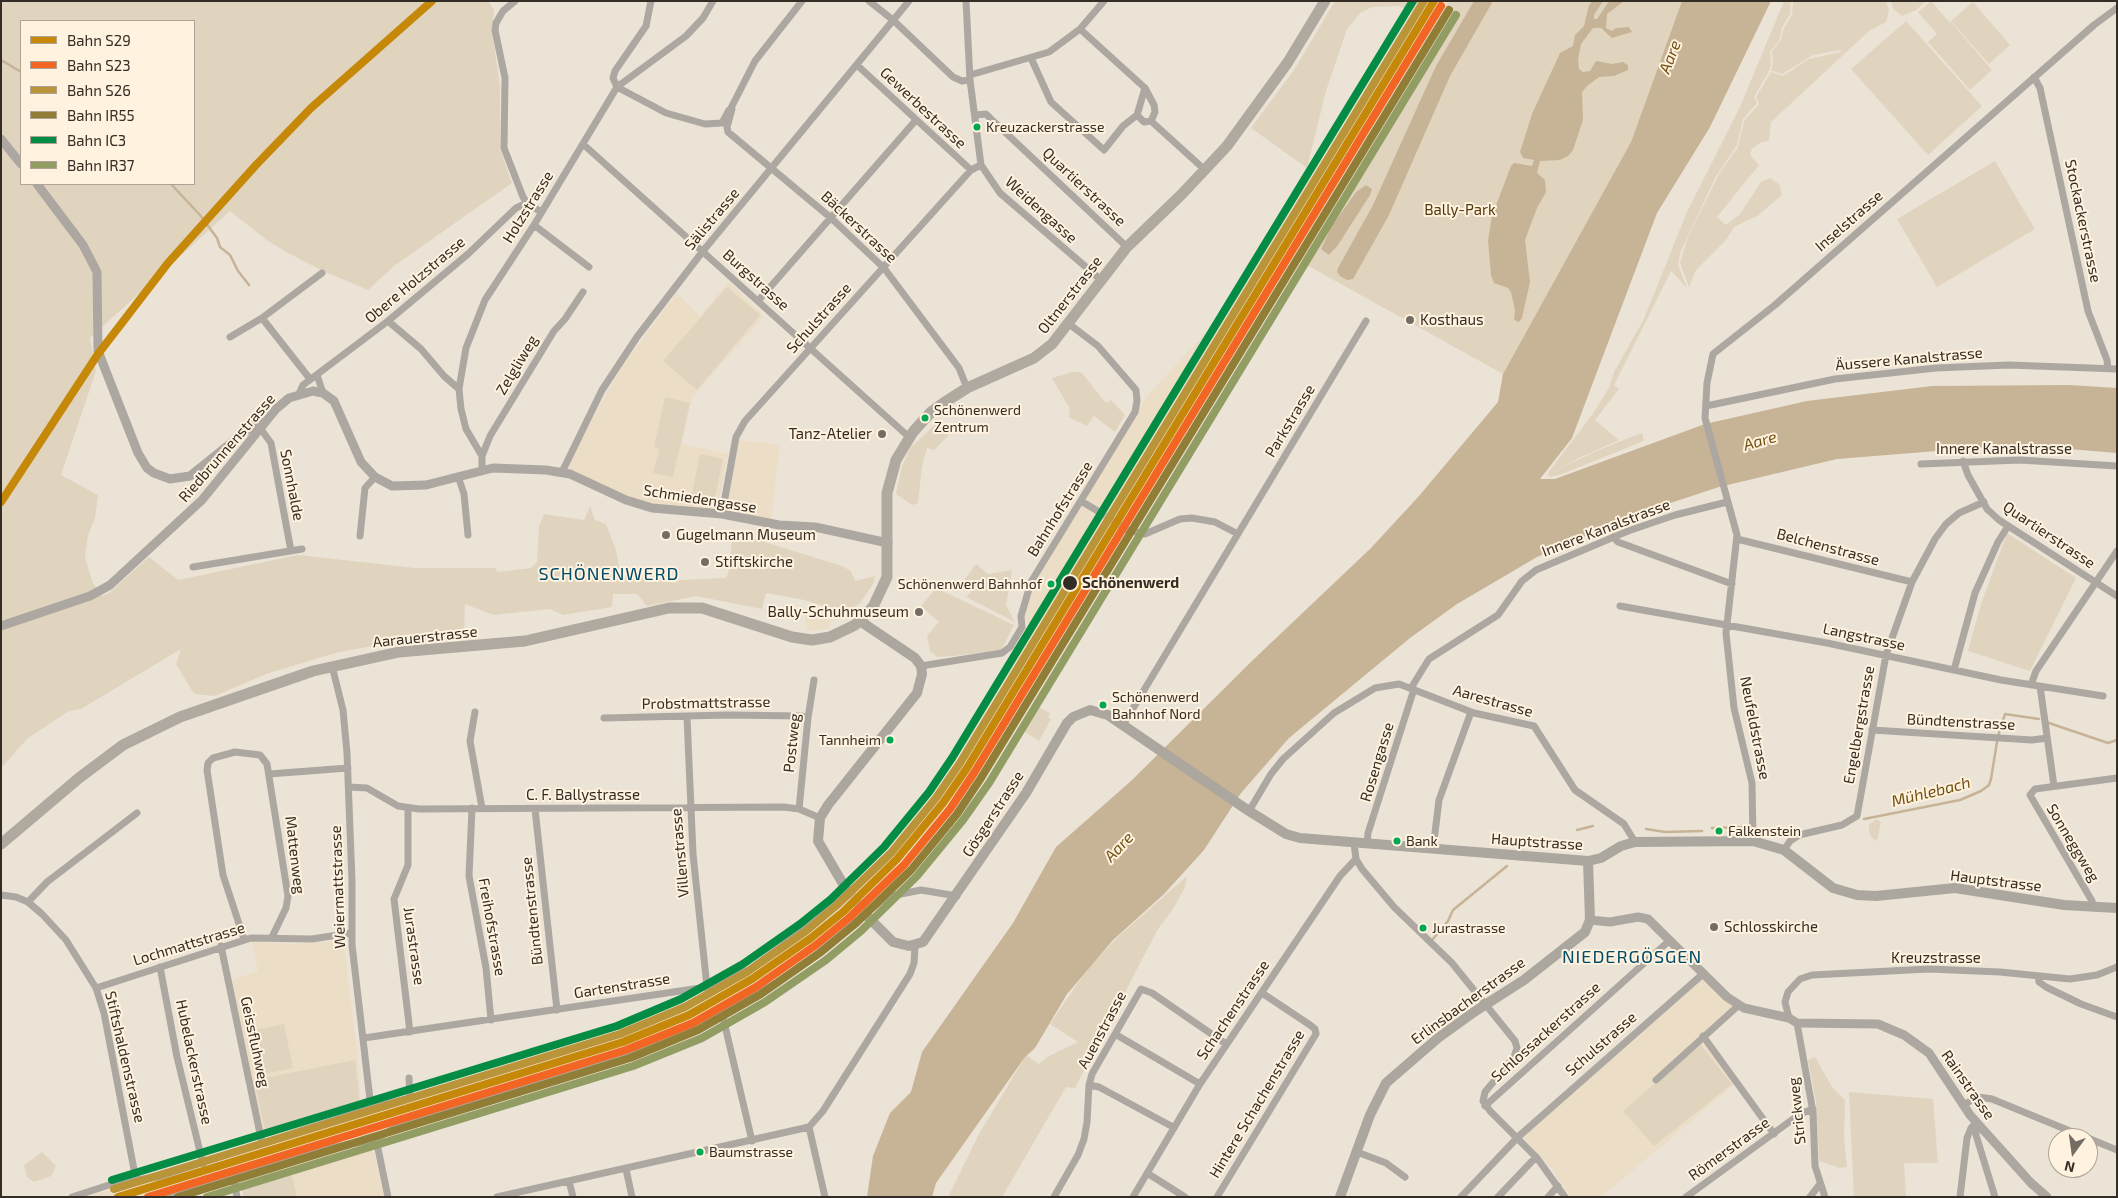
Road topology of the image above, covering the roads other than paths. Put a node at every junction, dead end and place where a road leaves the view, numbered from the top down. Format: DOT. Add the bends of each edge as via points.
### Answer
graph roads {
  1 [pos="515,1"];
  2 [pos="652,1"];
  3 [pos="713,1"];
  4 [pos="802,1"];
  5 [pos="869,1"];
  6 [pos="909,1"];
  7 [pos="966,1"];
  8 [pos="1104,1"];
  9 [pos="1325,1"];
  10 [pos="2117,8"];
  11 [pos="893,20"];
  12 [pos="1080,29"];
  13 [pos="1031,58"];
  14 [pos="857,65"];
  15 [pos="2037,75"];
  16 [pos="970,78"];
  17 [pos="617,87"];
  18 [pos="1144,88"];
  19 [pos="731,108"];
  20 [pos="975,115"];
  21 [pos="1137,115"];
  22 [pos="916,120"];
  23 [pos="1150,121"];
  24 [pos="1,139"];
  25 [pos="584,145"];
  26 [pos="20,163"];
  27 [pos="981,165"];
  28 [pos="772,169"];
  29 [pos="971,170"];
  30 [pos="1206,170"];
  31 [pos="38,185"];
  32 [pos="527,203"];
  33 [pos="541,212"];
  34 [pos="831,218"];
  35 [pos="534,225"];
  36 [pos="1127,247"];
  37 [pos="703,251"];
  38 [pos="589,267"];
  39 [pos="884,268"];
  40 [pos="322,273"];
  41 [pos="1100,280"];
  42 [pos="583,292"];
  43 [pos="758,301"];
  44 [pos="262,318"];
  45 [pos="388,321"];
  46 [pos="1366,321"];
  47 [pos="1069,324"];
  48 [pos="230,337"];
  49 [pos="810,348"];
  50 [pos="2108,369"];
  51 [pos="2117,369"];
  52 [pos="314,377"];
  53 [pos="968,388"];
  54 [pos="459,389"];
  55 [pos="323,393"];
  56 [pos="299,394"];
  57 [pos="1706,406"];
  58 [pos="262,425"];
  59 [pos="909,437"];
  60 [pos="482,456"];
  61 [pos="1963,461"];
  62 [pos="1921,464"];
  63 [pos="2117,466"];
  64 [pos="482,469"];
  65 [pos="562,472"];
  66 [pos="458,476"];
  67 [pos="375,477"];
  68 [pos="1727,500"];
  69 [pos="1081,501"];
  70 [pos="1984,502"];
  71 [pos="1101,513"];
  72 [pos="722,514"];
  73 [pos="2008,526"];
  74 [pos="1127,530"];
  75 [pos="1238,534"];
  76 [pos="468,535"];
  77 [pos="360,536"];
  78 [pos="1613,538"];
  79 [pos="1737,539"];
  80 [pos="888,543"];
  81 [pos="302,549"];
  82 [pos="291,551"];
  83 [pos="2117,551"];
  84 [pos="193,567"];
  85 [pos="1912,582"];
  86 [pos="1732,584"];
  87 [pos="2096,584"];
  88 [pos="2117,596"];
  89 [pos="1620,606"];
  90 [pos="860,621"];
  91 [pos="1,626"];
  92 [pos="1727,626"];
  93 [pos="1886,655"];
  94 [pos="332,666"];
  95 [pos="921,666"];
  96 [pos="1954,670"];
  97 [pos="814,680"];
  98 [pos="2031,685"];
  99 [pos="2040,686"];
  100 [pos="1412,689"];
  101 [pos="2103,696"];
  102 [pos="475,712"];
  103 [pos="1471,712"];
  104 [pos="687,717"];
  105 [pos="604,718"];
  106 [pos="808,718"];
  107 [pos="1123,724"];
  108 [pos="1872,730"];
  109 [pos="2047,738"];
  110 [pos="348,768"];
  111 [pos="269,774"];
  112 [pos="2117,778"];
  113 [pos="2054,786"];
  114 [pos="349,787"];
  115 [pos="408,808"];
  116 [pos="472,808"];
  117 [pos="482,808"];
  118 [pos="690,808"];
  119 [pos="1246,808"];
  120 [pos="535,809"];
  121 [pos="799,809"];
  122 [pos="137,813"];
  123 [pos="820,818"];
  124 [pos="1753,841"];
  125 [pos="1635,842"];
  126 [pos="1354,843"];
  127 [pos="1,844"];
  128 [pos="1367,844"];
  129 [pos="1433,849"];
  130 [pos="1784,850"];
  131 [pos="1356,859"];
  132 [pos="1588,862"];
  133 [pos="851,888"];
  134 [pos="1,895"];
  135 [pos="957,896"];
  136 [pos="28,902"];
  137 [pos="2094,908"];
  138 [pos="2117,908"];
  139 [pos="862,917"];
  140 [pos="1590,920"];
  141 [pos="351,933"];
  142 [pos="272,937"];
  143 [pos="244,939"];
  144 [pos="1670,940"];
  145 [pos="221,946"];
  146 [pos="915,946"];
  147 [pos="160,967"];
  148 [pos="2117,967"];
  149 [pos="1704,973"];
  150 [pos="2038,976"];
  151 [pos="707,987"];
  152 [pos="96,988"];
  153 [pos="1262,993"];
  154 [pos="1487,1004"];
  155 [pos="1739,1005"];
  156 [pos="557,1010"];
  157 [pos="722,1014"];
  158 [pos="2117,1017"];
  159 [pos="491,1020"];
  160 [pos="1793,1020"];
  161 [pos="410,1032"];
  162 [pos="1115,1034"];
  163 [pos="1703,1036"];
  164 [pos="364,1038"];
  165 [pos="1226,1044"];
  166 [pos="409,1078"];
  167 [pos="1656,1080"];
  168 [pos="1200,1084"];
  169 [pos="1089,1086"];
  170 [pos="1963,1105"];
  171 [pos="1486,1106"];
  172 [pos="372,1108"];
  173 [pos="1813,1109"];
  174 [pos="1976,1123"];
  175 [pos="809,1127"];
  176 [pos="1174,1127"];
  177 [pos="2062,1128"];
  178 [pos="1774,1134"];
  179 [pos="1518,1137"];
  180 [pos="376,1139"];
  181 [pos="752,1141"];
  182 [pos="2098,1142"];
  183 [pos="262,1144"];
  184 [pos="2117,1150"];
  185 [pos="1357,1152"];
  186 [pos="1536,1157"];
  187 [pos="203,1164"];
  188 [pos="626,1169"];
  189 [pos="1147,1173"];
  190 [pos="234,1175"];
  191 [pos="1405,1177"];
  192 [pos="136,1180"];
  193 [pos="569,1181"];
  194 [pos="1820,1184"];
  195 [pos="1558,1186"];
  196 [pos="824,1196"];
  197 [pos="72,1197"];
  198 [pos="162,1197"];
  199 [pos="237,1197"];
  200 [pos="388,1197"];
  201 [pos="497,1197"];
  202 [pos="573,1197"];
  203 [pos="632,1197"];
  204 [pos="1054,1197"];
  205 [pos="1133,1197"];
  206 [pos="1184,1197"];
  207 [pos="1217,1197"];
  208 [pos="1340,1197"];
  209 [pos="1461,1197"];
  210 [pos="1498,1197"];
  211 [pos="1548,1197"];
  212 [pos="1565,1197"];
  213 [pos="1686,1197"];
  214 [pos="1810,1197"];
  215 [pos="1825,1197"];
  216 [pos="1960,1197"];
  217 [pos="1995,1197"];
  218 [pos="2046,1197"];
  1 -- 32 [label="street" via="503,11 495,30 504,78 504,148"];
  2 -- 17 [label="street" via="646,26 615,71 613,78"];
  3 -- 17 [label="street, Holzstrasse" via="686,36"];
  4 -- 19 [label="street" via="755,61"];
  5 -- 11 [label="street"];
  6 -- 11 [label="street, Sälistrasse"];
  7 -- 16 [label="street, Weidengasse"];
  8 -- 12 [label="street"];
  9 -- 30 [label="main road, Oltnerstrasse" via="1268,91"];
  10 -- 15 [label="street, Inselstrasse"];
  11 -- 14 [label="street, Sälistrasse"];
  11 -- 16 [label="street" via="953,77"];
  12 -- 13 [label="street" via="1059,46"];
  12 -- 18 [label="street"];
  13 -- 16 [label="street"];
  13 -- 21 [label="street" via="1051,102 1104,150 1123,126"];
  14 -- 22 [label="street, Gewerbestrasse"];
  14 -- 28 [label="street, Sälistrasse"];
  15 -- 50 [label="street, Stockackerstrasse" via="2088,310"];
  15 -- 57 [label="street, Inselstrasse" via="1774,305 1715,351 1711,358"];
  16 -- 20 [label="street, Weidengasse"];
  17 -- 19 [label="street" via="666,113 705,124 722,123"];
  17 -- 25 [label="street, Holzstrasse"];
  18 -- 21 [label="street"];
  18 -- 23 [label="street" via="1154,105 1155,112"];
  19 -- 28 [label="street, Bäckerstrasse" via="733,112 726,129"];
  20 -- 27 [label="street, Weidengasse"];
  20 -- 36 [label="street, Quartierstrasse" via="986,114"];
  21 -- 23 [label="street" via="1144,122"];
  22 -- 29 [label="street, Gewerbestrasse"];
  22 -- 34 [label="street"];
  23 -- 30 [label="street"];
  24 -- 26 [label="street"];
  25 -- 33 [label="street, Holzstrasse"];
  25 -- 37 [label="street, Burgstrasse"];
  27 -- 29 [label="street, Schulstrasse"];
  27 -- 41 [label="street, Weidengasse" via="1000,193"];
  28 -- 34 [label="street, Bäckerstrasse"];
  28 -- 37 [label="street, Sälistrasse"];
  29 -- 39 [label="street, Schulstrasse"];
  30 -- 36 [label="main road, Oltnerstrasse"];
  31 -- 58 [label="street" via="91,258 97,272 98,351 138,453 147,468 170,479 190,476 256,424"];
  32 -- 33 [label="street"];
  32 -- 45 [label="street, Obere Holzstrasse" via="516,208 468,254"];
  33 -- 35 [label="street, Holzstrasse"];
  34 -- 39 [label="street, Bäckerstrasse"];
  34 -- 43 [label="street"];
  35 -- 38 [label="street"];
  35 -- 54 [label="street, Holzstrasse" via="484,300 466,348"];
  36 -- 41 [label="main road, Oltnerstrasse"];
  37 -- 43 [label="street, Burgstrasse"];
  37 -- 65 [label="street, Sälistrasse" via="618,364"];
  39 -- 49 [label="street, Schulstrasse"];
  39 -- 53 [label="street, Bäckerstrasse" via="959,368"];
  40 -- 44 [label="street"];
  41 -- 47 [label="main road, Oltnerstrasse"];
  42 -- 60 [label="street, Zelgliweg" via="554,331 490,436"];
  43 -- 49 [label="street, Burgstrasse"];
  44 -- 48 [label="street"];
  44 -- 52 [label="street"];
  45 -- 52 [label="street, Obere Holzstrasse"];
  45 -- 54 [label="street" via="421,349"];
  46 -- 75 [label="street, Parkstrasse"];
  47 -- 53 [label="main road, Oltnerstrasse" via="1052,344 1034,358"];
  47 -- 69 [label="street, Bahnhofstrasse" via="1098,346 1130,382 1137,397 1131,420"];
  49 -- 59 [label="street, Burgstrasse"];
  49 -- 72 [label="street, Schulstrasse" via="744,422 733,451"];
  50 -- 51 [label="street, Äussere Kanalstrasse"];
  50 -- 57 [label="street, Äussere Kanalstrasse" via="2009,365 1905,370 1835,379"];
  52 -- 55 [label="street"];
  52 -- 56 [label="street, Obere Holzstrasse" via="303,385"];
  53 -- 59 [label="main road, Oltnerstrasse" via="932,412"];
  54 -- 60 [label="street, Holzstrasse" via="466,429"];
  55 -- 56 [label="street, Riedbrunnenstrasse"];
  55 -- 67 [label="street" via="334,401 361,462"];
  56 -- 58 [label="street, Riedbrunnenstrasse" via="290,398"];
  57 -- 68 [label="street, Inselstrasse" via="1705,418"];
  58 -- 82 [label="street, Sonnhalde" via="271,443"];
  58 -- 91 [label="street, Riedbrunnenstrasse" via="220,482 110,585 90,596"];
  59 -- 80 [label="main road, Oltnerstrasse" via="896,460 887,493"];
  60 -- 64 [label="street"];
  61 -- 62 [label="street, Innere Kanalstrasse"];
  61 -- 63 [label="street, Innere Kanalstrasse" via="2020,460"];
  61 -- 70 [label="street, Quartierstrasse"];
  64 -- 65 [label="street, Schmiedengasse"];
  64 -- 66 [label="street"];
  65 -- 72 [label="street, Schmiedengasse" via="652,508"];
  66 -- 67 [label="street" via="413,487 392,486"];
  66 -- 76 [label="street" via="467,508"];
  67 -- 77 [label="street" via="365,488"];
  68 -- 78 [label="street, Innere Kanalstrasse"];
  68 -- 79 [label="street, Neufeldstrasse"];
  69 -- 71 [label="street"];
  69 -- 95 [label="street, Bahnhofstrasse" via="1029,586 1021,616 1022,627 1008,650"];
  70 -- 73 [label="street, Quartierstrasse" via="1992,514"];
  70 -- 85 [label="street, Engelbergstrasse" via="1960,513 1946,524"];
  72 -- 80 [label="street, Schmiedengasse" via="773,524 829,529"];
  73 -- 87 [label="street, Quartierstrasse"];
  73 -- 96 [label="street" via="1975,593"];
  74 -- 75 [label="street" via="1145,534 1180,519 1192,518 1214,522"];
  75 -- 107 [label="street, Parkstrasse"];
  78 -- 86 [label="street"];
  78 -- 100 [label="street, Innere Kanalstrasse" via="1531,573 1498,614 1429,659"];
  79 -- 85 [label="street, Belchenstrasse"];
  79 -- 86 [label="street, Neufeldstrasse"];
  80 -- 90 [label="main road, Oltnerstrasse" via="888,568 883,588 873,607"];
  81 -- 82 [label="street"];
  82 -- 84 [label="street"];
  83 -- 87 [label="street"];
  85 -- 93 [label="street, Engelbergstrasse"];
  86 -- 92 [label="street, Neufeldstrasse"];
  87 -- 88 [label="street, Quartierstrasse"];
  87 -- 98 [label="street" via="2036,672"];
  89 -- 92 [label="street, Langstrasse"];
  90 -- 94 [label="main road, Aarauerstrasse" via="838,634 812,640 792,637 714,611 670,608 525,641 399,652"];
  90 -- 95 [label="main road" via="911,655"];
  92 -- 93 [label="street, Langstrasse"];
  92 -- 124 [label="street, Neufeldstrasse" via="1734,708 1752,783"];
  93 -- 96 [label="street, Langstrasse"];
  93 -- 108 [label="street, Engelbergstrasse"];
  94 -- 110 [label="street, Weiermattstrasse" via="342,710"];
  94 -- 127 [label="main road, Aarauerstrasse" via="226,700 139,736 105,757"];
  95 -- 123 [label="main road" via="917,693"];
  96 -- 98 [label="street, Langstrasse"];
  97 -- 106 [label="street, Postweg"];
  98 -- 99 [label="street, Langstrasse"];
  99 -- 101 [label="street, Langstrasse"];
  99 -- 109 [label="street"];
  100 -- 103 [label="street, Aarestrasse"];
  100 -- 119 [label="street" via="1391,684 1366,693 1334,713 1283,759"];
  100 -- 128 [label="street, Rosengasse"];
  102 -- 117 [label="street" via="470,741"];
  103 -- 125 [label="street, Aarestrasse" via="1534,726 1575,790 1624,824"];
  103 -- 129 [label="street" via="1439,800"];
  104 -- 105 [label="street, Probstmattstrasse"];
  104 -- 106 [label="street, Probstmattstrasse" via="756,715"];
  104 -- 118 [label="street, Villenstrasse"];
  106 -- 121 [label="street, Postweg"];
  107 -- 119 [label="main road, Gösgerstrasse"];
  107 -- 135 [label="main road, Gösgerstrasse" via="1099,711 1082,712 1073,717"];
  108 -- 109 [label="street, Bündtenstrasse" via="1979,738"];
  108 -- 130 [label="street, Engelbergstrasse" via="1857,816 1842,825 1799,835"];
  109 -- 113 [label="street"];
  110 -- 111 [label="street"];
  110 -- 114 [label="street, Weiermattstrasse"];
  111 -- 142 [label="street, Mattenweg" via="288,896"];
  111 -- 143 [label="street, Mattenweg" via="264,757 254,753 238,752 213,758 206,770 223,876"];
  112 -- 113 [label="street"];
  113 -- 137 [label="street, Sonneggweg" via="2031,792 2034,805"];
  114 -- 115 [label="street, C. F. Ballystrasse" via="367,788 398,806"];
  114 -- 141 [label="street, Weiermattstrasse"];
  115 -- 116 [label="street, C. F. Ballystrasse"];
  115 -- 161 [label="street, Jurastrasse" via="408,865 394,903"];
  116 -- 117 [label="street, C. F. Ballystrasse"];
  116 -- 159 [label="street, Freihofstrasse" via="470,884 486,968"];
  117 -- 120 [label="street, C. F. Ballystrasse"];
  118 -- 120 [label="street, C. F. Ballystrasse"];
  118 -- 121 [label="street, C. F. Ballystrasse"];
  118 -- 151 [label="street, Villenstrasse"];
  119 -- 126 [label="main road, Hauptstrasse" via="1291,836"];
  120 -- 156 [label="street, Bündtenstrasse"];
  121 -- 123 [label="street, C. F. Ballystrasse"];
  122 -- 136 [label="street" via="47,882"];
  123 -- 133 [label="main road" via="818,840"];
  124 -- 125 [label="main road, Hauptstrasse"];
  124 -- 130 [label="main road, Hauptstrasse"];
  125 -- 132 [label="main road, Hauptstrasse"];
  126 -- 128 [label="main road, Hauptstrasse"];
  126 -- 131 [label="street"];
  128 -- 129 [label="main road, Hauptstrasse"];
  129 -- 132 [label="main road, Hauptstrasse"];
  130 -- 137 [label="main road, Hauptstrasse" via="1844,892 1876,896 1955,888"];
  131 -- 153 [label="street, Schachenstrasse" via="1340,876"];
  131 -- 154 [label="street" via="1394,906 1452,963"];
  132 -- 140 [label="main road"];
  133 -- 151 [label="street, Gartenstrasse" via="817,920 749,970"];
  134 -- 136 [label="street, Stiftshaldenstrasse"];
  135 -- 139 [label="street" via="912,890 886,897"];
  135 -- 146 [label="main road, Gösgerstrasse" via="931,933"];
  136 -- 152 [label="street, Stiftshaldenstrasse" via="66,940"];
  137 -- 138 [label="main road, Hauptstrasse"];
  139 -- 146 [label="main road" via="893,942"];
  139 -- 157 [label="street" via="776,983"];
  140 -- 144 [label="street" via="1648,919"];
  140 -- 154 [label="main road, Erlinsbacherstrasse" via="1585,932 1562,952"];
  141 -- 142 [label="street, Lochmattstrasse" via="312,939"];
  141 -- 164 [label="street, Weiermattstrasse"];
  142 -- 143 [label="street, Lochmattstrasse"];
  143 -- 145 [label="street, Lochmattstrasse"];
  144 -- 149 [label="street"];
  144 -- 171 [label="street, Schlossackerstrasse"];
  145 -- 147 [label="street, Lochmattstrasse"];
  145 -- 183 [label="street, Geissfluhweg"];
  146 -- 175 [label="street" via="910,974 823,1111"];
  147 -- 152 [label="street, Lochmattstrasse"];
  147 -- 187 [label="street, Hubelackerstrasse" via="177,1057"];
  148 -- 150 [label="street, Kreuzstrasse" via="2096,975 2070,979"];
  149 -- 155 [label="street"];
  149 -- 179 [label="street, Schulstrasse"];
  150 -- 158 [label="street" via="2039,982 2046,987"];
  150 -- 160 [label="street, Kreuzstrasse" via="1929,969 1812,975 1800,979 1788,992 1785,1002"];
  151 -- 156 [label="street, Gartenstrasse"];
  152 -- 192 [label="street, Stiftshaldenstrasse" via="108,1032"];
  153 -- 165 [label="street, Schachenstrasse"];
  153 -- 207 [label="street, Hintere Schachenstrasse" via="1310,1026 1316,1034"];
  154 -- 171 [label="street" via="1517,1045 1510,1063 1485,1092 1483,1101"];
  154 -- 185 [label="main road, Erlinsbacherstrasse" via="1438,1038 1386,1083"];
  155 -- 160 [label="street, Rainstrasse"];
  155 -- 163 [label="street"];
  156 -- 159 [label="street, Gartenstrasse"];
  157 -- 180 [label="street" via="616,1060 396,1127"];
  157 -- 181 [label="street"];
  159 -- 161 [label="street, Gartenstrasse"];
  160 -- 170 [label="street, Rainstrasse" via="1869,1022 1894,1029 1929,1053"];
  160 -- 173 [label="street, Strickweg"];
  161 -- 164 [label="street, Gartenstrasse"];
  162 -- 165 [label="street, Auenstrasse" via="1141,989"];
  162 -- 168 [label="street"];
  162 -- 169 [label="street, Auenstrasse" via="1092,1074"];
  163 -- 167 [label="street"];
  163 -- 178 [label="street"];
  164 -- 172 [label="street, Weiermattstrasse"];
  165 -- 168 [label="street, Schachenstrasse"];
  166 -- 172 [label="street" via="410,1098"];
  168 -- 176 [label="street, Schachenstrasse"];
  169 -- 176 [label="street" via="1099,1087"];
  169 -- 204 [label="street, Auenstrasse" via="1087,1122 1081,1147"];
  170 -- 174 [label="street, Rainstrasse"];
  170 -- 177 [label="street" via="1978,1097 1992,1100"];
  171 -- 179 [label="street"];
  172 -- 183 [label="street"];
  173 -- 178 [label="street, Römerstrasse" via="1800,1114"];
  173 -- 194 [label="street, Strickweg"];
  174 -- 216 [label="street" via="1967,1138"];
  174 -- 217 [label="street" via="1976,1134"];
  174 -- 218 [label="street, Rainstrasse"];
  175 -- 181 [label="street"];
  175 -- 196 [label="street"];
  176 -- 189 [label="street, Schachenstrasse"];
  178 -- 213 [label="street, Römerstrasse"];
  179 -- 186 [label="street"];
  179 -- 209 [label="street, Schulstrasse"];
  180 -- 190 [label="street" via="315,1151"];
  180 -- 200 [label="street"];
  181 -- 188 [label="street"];
  182 -- 184 [label="street"];
  183 -- 187 [label="street"];
  185 -- 191 [label="street" via="1386,1163"];
  185 -- 208 [label="main road, Erlinsbacherstrasse"];
  186 -- 195 [label="street"];
  186 -- 210 [label="street"];
  187 -- 192 [label="street"];
  188 -- 193 [label="street"];
  188 -- 203 [label="street"];
  189 -- 205 [label="street, Schachenstrasse"];
  189 -- 206 [label="street"];
  190 -- 198 [label="street"];
  190 -- 199 [label="street"];
  192 -- 197 [label="street"];
  193 -- 201 [label="street"];
  193 -- 202 [label="street"];
  194 -- 214 [label="street"];
  194 -- 215 [label="street, Strickweg"];
  195 -- 211 [label="street"];
  195 -- 212 [label="street"];
}
